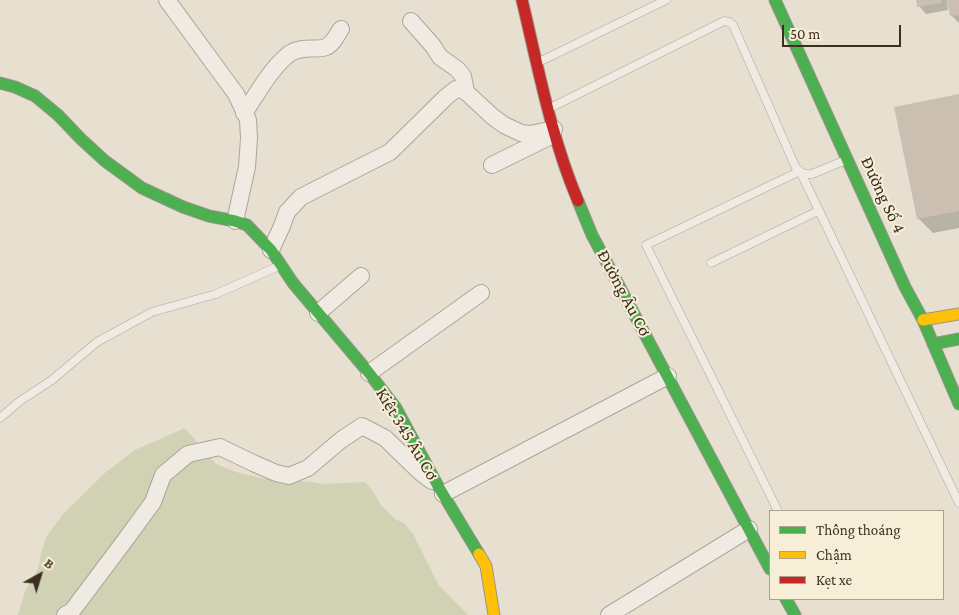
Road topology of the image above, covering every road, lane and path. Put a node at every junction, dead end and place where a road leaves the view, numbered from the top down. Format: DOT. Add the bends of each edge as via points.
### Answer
graph roads {
  1 [pos="167,0"];
  2 [pos="522,0"];
  3 [pos="666,0"];
  4 [pos="775,0"];
  5 [pos="411,22"];
  6 [pos="341,29"];
  7 [pos="537,63"];
  8 [pos="0,83"];
  9 [pos="466,92"];
  10 [pos="548,109"];
  11 [pos="244,113"];
  12 [pos="554,132"];
  13 [pos="847,159"];
  14 [pos="492,165"];
  15 [pos="800,171"];
  16 [pos="818,211"];
  17 [pos="241,223"];
  18 [pos="271,250"];
  19 [pos="711,263"];
  20 [pos="281,265"];
  21 [pos="361,276"];
  22 [pos="481,293"];
  23 [pos="318,313"];
  24 [pos="959,314"];
  25 [pos="922,320"];
  26 [pos="959,339"];
  27 [pos="933,344"];
  28 [pos="369,373"];
  29 [pos="668,376"];
  30 [pos="959,404"];
  31 [pos="0,418"];
  32 [pos="440,490"];
  33 [pos="959,503"];
  34 [pos="778,510"];
  35 [pos="749,529"];
  36 [pos="769,567"];
  37 [pos="787,600"];
  38 [pos="66,615"];
  39 [pos="494,615"];
  40 [pos="609,615"];
  41 [pos="795,615"];
  1 -- 11 [label="street" via="236,94"];
  2 -- 7 [label="street, Đường Âu Cơ"];
  3 -- 7 [label="lane"];
  4 -- 13 [label="street, Đường Số 4"];
  5 -- 9 [label="street" via="440,57 463,76"];
  6 -- 11 [label="street" via="325,48 304,48 290,53 275,66"];
  7 -- 10 [label="street, Đường Âu Cơ"];
  8 -- 17 [label="street" via="35,96 105,160 142,188 208,216"];
  9 -- 12 [label="street" via="513,130 530,134"];
  9 -- 18 [label="street" via="456,89 390,152 301,197 287,212"];
  10 -- 12 [label="street, Đường Âu Cơ"];
  10 -- 15 [label="lane" via="724,21 730,22"];
  11 -- 17 [label="street" via="248,120 249,138"];
  12 -- 14 [label="street"];
  12 -- 29 [label="street, Đường Âu Cơ" via="566,173 592,235"];
  13 -- 15 [label="lane" via="812,174"];
  13 -- 25 [label="street, Đường Số 4"];
  15 -- 16 [label="lane"];
  15 -- 34 [label="lane" via="646,246"];
  16 -- 19 [label="lane"];
  16 -- 33 [label="lane"];
  17 -- 18 [label="street, Kiệt 345 Âu Cơ"];
  18 -- 20 [label="street, Kiệt 345 Âu Cơ"];
  20 -- 23 [label="street, Kiệt 345 Âu Cơ"];
  20 -- 31 [label="lane" via="216,294 152,312 97,342"];
  21 -- 23 [label="street"];
  22 -- 28 [label="street"];
  23 -- 28 [label="street, Kiệt 345 Âu Cơ"];
  24 -- 25 [label="street"];
  25 -- 27 [label="street, Đường Số 4"];
  26 -- 27 [label="street"];
  27 -- 30 [label="street, Đường Số 4"];
  28 -- 32 [label="street, Kiệt 345 Âu Cơ" via="396,408"];
  29 -- 32 [label="street"];
  29 -- 35 [label="street, Đường Âu Cơ"];
  32 -- 38 [label="street" via="385,438 362,426 308,468 289,476 220,447 188,454 163,475 153,502 130,536"];
  32 -- 39 [label="street, Kiệt 345 Âu Cơ" via="486,566"];
  35 -- 36 [label="street, Đường Âu Cơ"];
  35 -- 40 [label="street"];
  37 -- 41 [label="street"];
}
